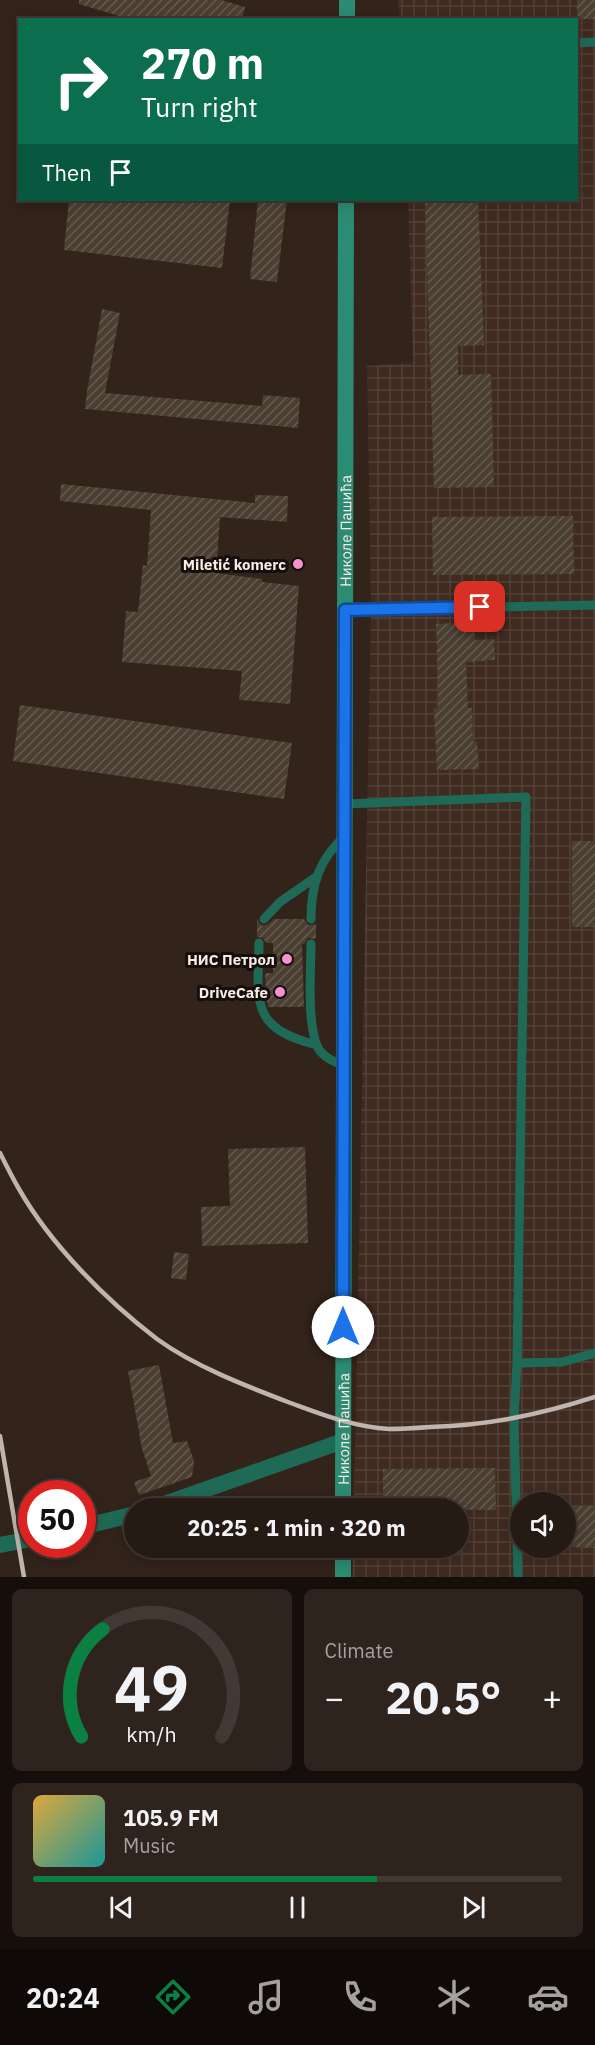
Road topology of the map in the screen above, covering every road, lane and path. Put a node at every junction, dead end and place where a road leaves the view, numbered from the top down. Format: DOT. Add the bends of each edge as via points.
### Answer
graph roads {
  1 [pos="347,0"];
  2 [pos="347,18"];
  3 [pos="595,42"];
  4 [pos="578,43"];
  5 [pos="346,201"];
  6 [pos="595,605"];
  7 [pos="345,610"];
  8 [pos="345,804"];
  9 [pos="345,836"];
  10 [pos="316,878"];
  11 [pos="264,919"];
  12 [pos="310,919"];
  13 [pos="259,943"];
  14 [pos="311,944"];
  15 [pos="317,1045"];
  16 [pos="344,1065"];
  17 [pos="595,1353"];
  18 [pos="518,1363"];
  19 [pos="343,1441"];
  20 [pos="181,1498"];
  21 [pos="343,1498"];
  22 [pos="124,1517"];
  23 [pos="96,1524"];
  24 [pos="18,1542"];
  25 [pos="0,1545"];
  26 [pos="343,1558"];
  27 [pos="343,1577"];
  28 [pos="518,1577"];
  1 -- 2 [label="main road"];
  3 -- 4 [label="lane"];
  5 -- 7 [label="main road, Николе Пашића"];
  6 -- 7 [label="lane"];
  7 -- 8 [label="main road, Николе Пашића"];
  8 -- 9 [label="main road, Николе Пашића"];
  8 -- 18 [label="lane" via="526,797"];
  9 -- 10 [label="lane" via="331,849"];
  9 -- 16 [label="main road, Николе Пашића"];
  10 -- 11 [label="lane" via="280,902"];
  10 -- 12 [label="lane"];
  13 -- 15 [label="lane" via="258,996 264,1016 290,1036"];
  14 -- 15 [label="lane" via="311,1017"];
  15 -- 16 [label="lane" via="330,1060"];
  16 -- 19 [label="main road, Николе Пашића"];
  17 -- 18 [label="lane" via="562,1362"];
  18 -- 28 [label="lane" via="514,1419"];
  19 -- 20 [label="street"];
  19 -- 21 [label="main road, Николе Пашића"];
  22 -- 23 [label="street"];
  24 -- 25 [label="street"];
  26 -- 27 [label="main road"];
}
